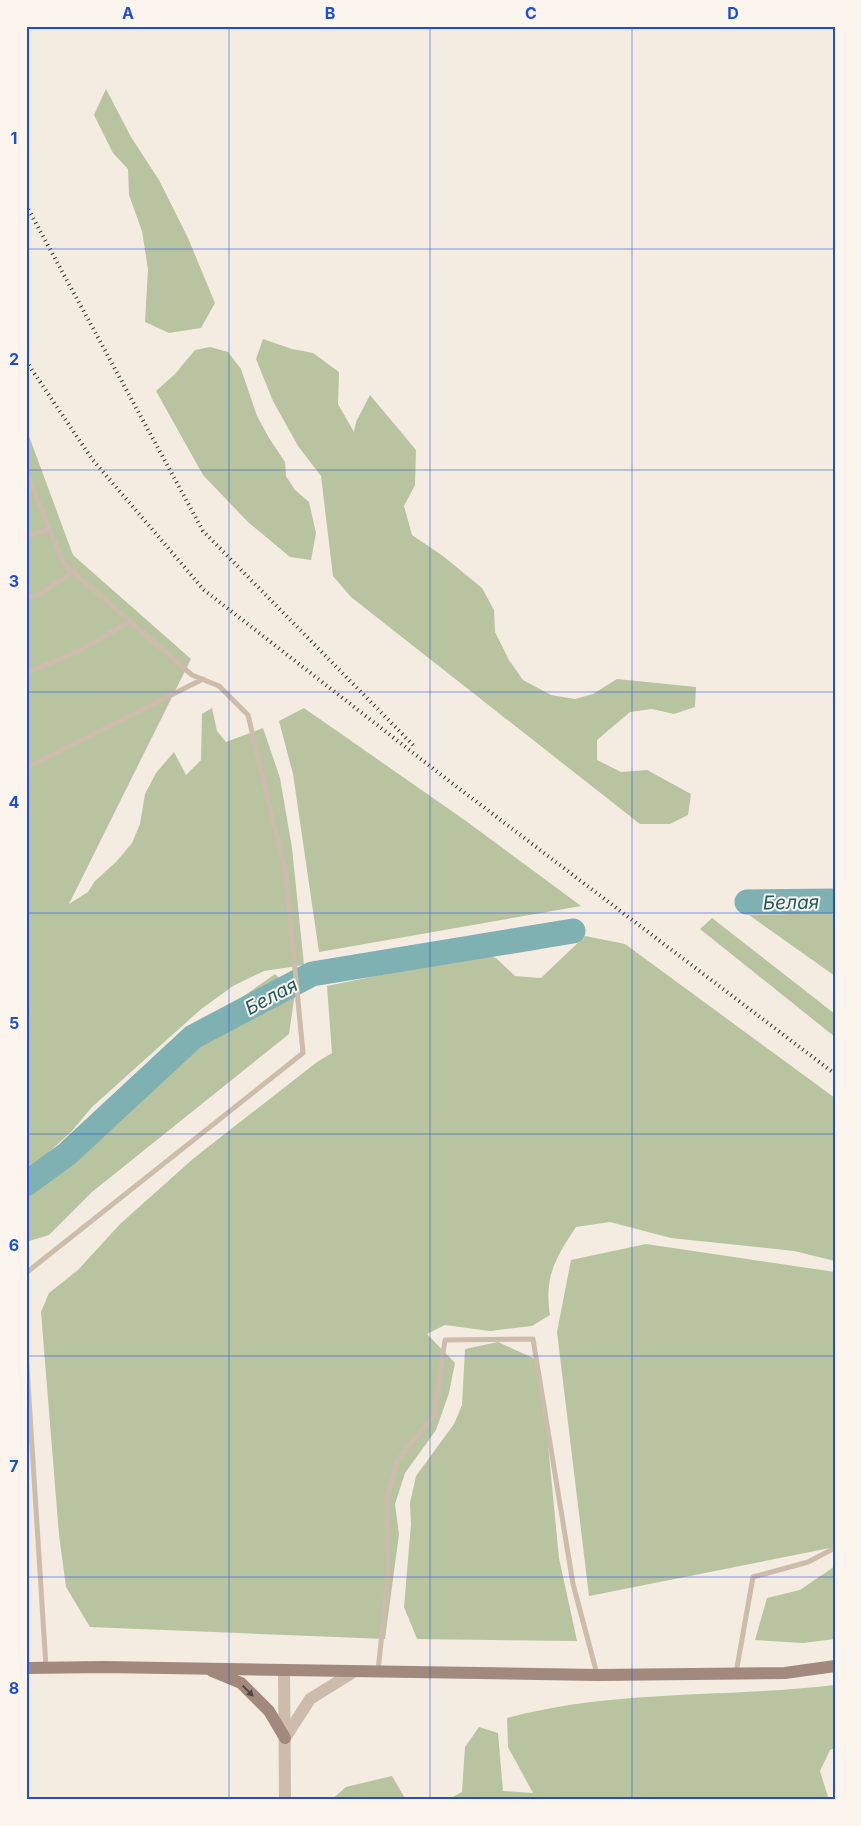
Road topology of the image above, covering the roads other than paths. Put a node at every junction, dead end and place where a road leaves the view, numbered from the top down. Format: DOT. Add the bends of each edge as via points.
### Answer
graph roads {
  1 [pos="26,472"];
  2 [pos="50,529"];
  3 [pos="26,536"];
  4 [pos="74,572"];
  5 [pos="26,598"];
  6 [pos="130,621"];
  7 [pos="26,673"];
  8 [pos="203,679"];
  9 [pos="26,768"];
  10 [pos="26,1273"];
  11 [pos="26,1351"];
  12 [pos="835,1548"];
  13 [pos="835,1666"];
  14 [pos="26,1668"];
  15 [pos="46,1668"];
  16 [pos="206,1669"];
  17 [pos="284,1670"];
  18 [pos="355,1671"];
  19 [pos="378,1671"];
  20 [pos="736,1674"];
  21 [pos="597,1675"];
  22 [pos="286,1738"];
  23 [pos="285,1800"];
  1 -- 2 [label="lane"];
  2 -- 3 [label="lane"];
  2 -- 4 [label="lane" via="64,564"];
  4 -- 5 [label="lane" via="41,594"];
  4 -- 6 [label="lane"];
  6 -- 7 [label="lane" via="79,651"];
  6 -- 8 [label="lane" via="192,675"];
  8 -- 9 [label="lane"];
  8 -- 10 [label="lane" via="219,686 248,715 286,875 303,1053"];
  11 -- 15 [label="lane"];
  12 -- 20 [label="lane" via="808,1562 753,1577"];
  13 -- 20 [label="main road" via="784,1673"];
  14 -- 15 [label="main road"];
  15 -- 16 [label="main road"];
  16 -- 17 [label="main road"];
  16 -- 22 [label="main road, one-way" via="241,1683 269,1711"];
  17 -- 18 [label="main road"];
  17 -- 22 [label="street"];
  18 -- 19 [label="main road"];
  18 -- 22 [label="street" via="310,1699"];
  19 -- 21 [label="main road"];
  19 -- 21 [label="lane" via="388,1576 387,1497 398,1459 434,1416 445,1340 533,1339 573,1584"];
  20 -- 21 [label="main road"];
  22 -- 23 [label="street"];
}
